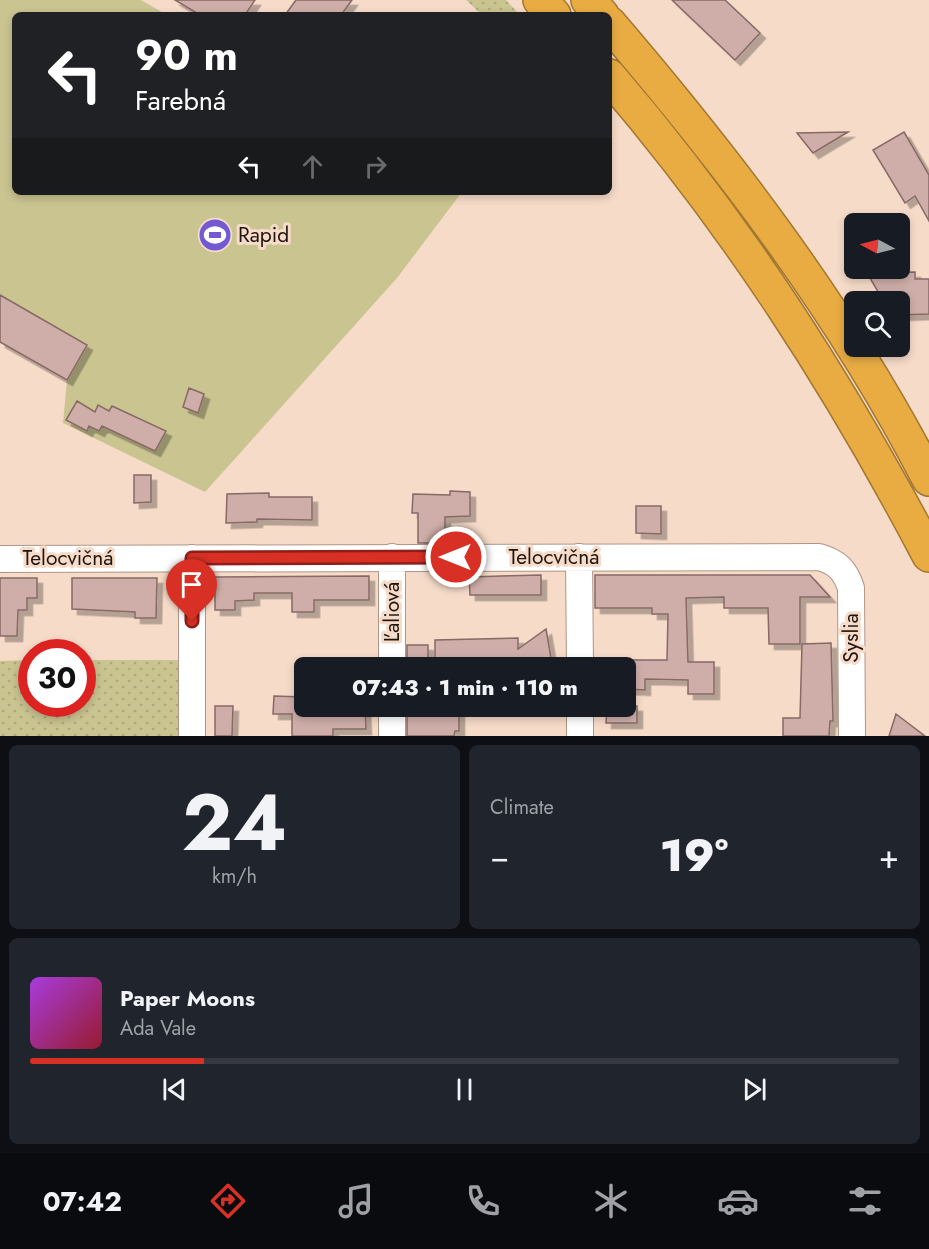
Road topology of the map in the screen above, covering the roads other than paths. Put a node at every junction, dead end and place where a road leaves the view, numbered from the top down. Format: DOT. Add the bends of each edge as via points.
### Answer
graph roads {
  1 [pos="540,0"];
  2 [pos="588,0"];
  3 [pos="551,12"];
  4 [pos="599,12"];
  5 [pos="612,26"];
  6 [pos="612,80"];
  7 [pos="929,479"];
  8 [pos="929,555"];
  9 [pos="392,557"];
  10 [pos="579,557"];
  11 [pos="819,557"];
  12 [pos="192,558"];
  13 [pos="0,559"];
  14 [pos="392,657"];
  15 [pos="580,657"];
  16 [pos="392,717"];
  17 [pos="580,717"];
  18 [pos="192,736"];
  19 [pos="392,736"];
  20 [pos="580,736"];
  21 [pos="852,736"];
  1 -- 3 [label="highway"];
  2 -- 4 [label="highway"];
  5 -- 7 [label="highway" via="685,111 761,211 876,388"];
  6 -- 8 [label="highway" via="793,318 847,404"];
  9 -- 10 [label="street, Telocvičná"];
  9 -- 12 [label="street, Telocvičná"];
  9 -- 14 [label="street, Ľaliová"];
  10 -- 11 [label="street, Telocvičná"];
  10 -- 15 [label="street"];
  11 -- 21 [label="street, Syslia" via="842,568 851,588"];
  12 -- 13 [label="street, Telocvičná"];
  12 -- 18 [label="street"];
  16 -- 19 [label="street"];
  17 -- 20 [label="street"];
}
